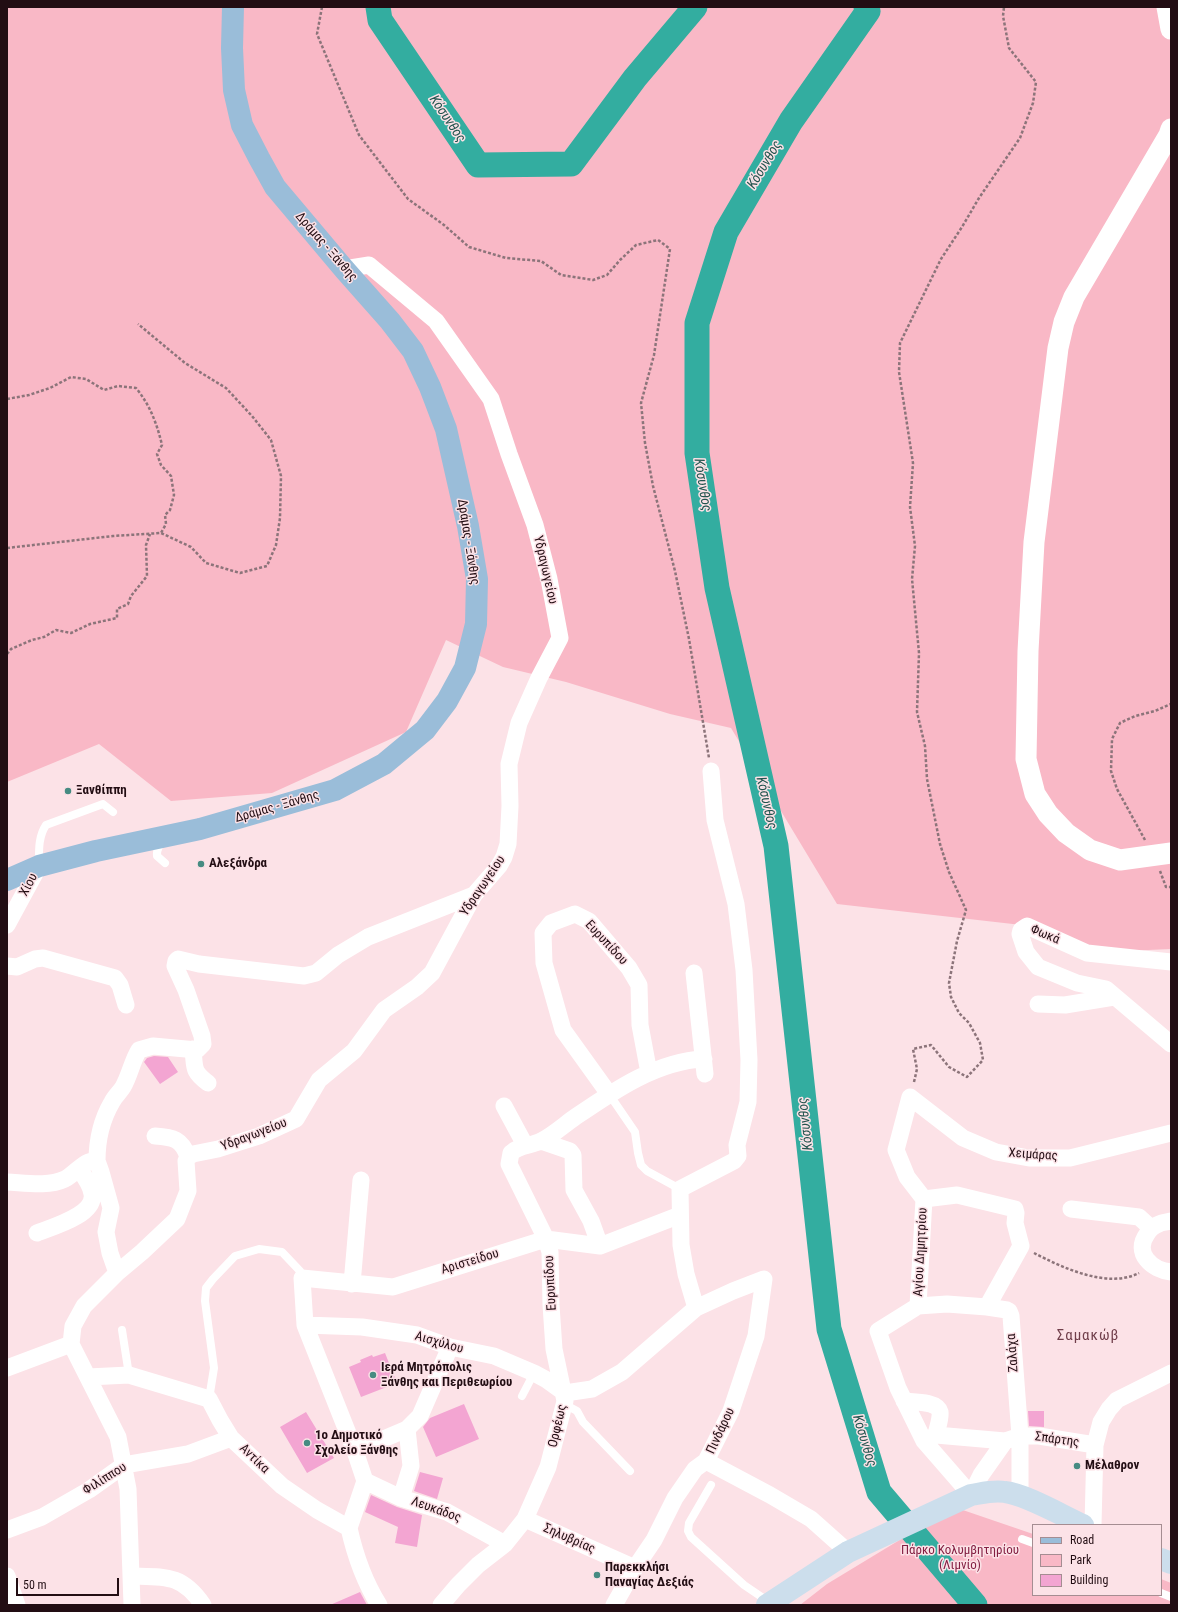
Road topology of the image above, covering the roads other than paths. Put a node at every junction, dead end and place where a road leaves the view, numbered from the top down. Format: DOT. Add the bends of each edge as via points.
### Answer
graph roads {
  1 [pos="233,7"];
  2 [pos="1167,7"];
  3 [pos="1171,28"];
  4 [pos="1171,129"];
  5 [pos="344,269"];
  6 [pos="711,771"];
  7 [pos="113,812"];
  8 [pos="161,837"];
  9 [pos="1162,854"];
  10 [pos="165,863"];
  11 [pos="39,866"];
  12 [pos="7,880"];
  13 [pos="474,895"];
  14 [pos="7,925"];
  15 [pos="1171,962"];
  16 [pos="7,966"];
  17 [pos="694,973"];
  18 [pos="1114,997"];
  19 [pos="1038,1004"];
  20 [pos="126,1005"];
  21 [pos="1171,1044"];
  22 [pos="193,1049"];
  23 [pos="649,1073"];
  24 [pos="208,1083"];
  25 [pos="609,1094"];
  26 [pos="504,1106"];
  27 [pos="1171,1133"];
  28 [pos="155,1136"];
  29 [pos="533,1143"];
  30 [pos="188,1157"];
  31 [pos="97,1161"];
  32 [pos="79,1169"];
  33 [pos="361,1180"];
  34 [pos="7,1182"];
  35 [pos="680,1189"];
  36 [pos="924,1199"];
  37 [pos="1071,1209"];
  38 [pos="680,1215"];
  39 [pos="1171,1221"];
  40 [pos="1151,1228"];
  41 [pos="37,1233"];
  42 [pos="546,1239"];
  43 [pos="600,1246"];
  44 [pos="1171,1272"];
  45 [pos="117,1273"];
  46 [pos="302,1278"];
  47 [pos="764,1279"];
  48 [pos="352,1284"];
  49 [pos="918,1306"];
  50 [pos="987,1307"];
  51 [pos="696,1308"];
  52 [pos="305,1325"];
  53 [pos="122,1330"];
  54 [pos="71,1344"];
  55 [pos="450,1347"];
  56 [pos="7,1368"];
  57 [pos="534,1373"];
  58 [pos="1171,1373"];
  59 [pos="129,1375"];
  60 [pos="88,1377"];
  61 [pos="522,1396"];
  62 [pos="209,1399"];
  63 [pos="564,1399"];
  64 [pos="904,1402"];
  65 [pos="407,1428"];
  66 [pos="231,1438"];
  67 [pos="930,1438"];
  68 [pos="1013,1438"];
  69 [pos="1095,1445"];
  70 [pos="355,1451"];
  71 [pos="706,1461"];
  72 [pos="124,1465"];
  73 [pos="630,1471"];
  74 [pos="364,1481"];
  75 [pos="711,1485"];
  76 [pos="971,1495"];
  77 [pos="1020,1496"];
  78 [pos="401,1498"];
  79 [pos="525,1519"];
  80 [pos="1081,1524"];
  81 [pos="1093,1524"];
  82 [pos="349,1528"];
  83 [pos="7,1530"];
  84 [pos="1022,1539"];
  85 [pos="1032,1543"];
  86 [pos="505,1544"];
  87 [pos="855,1548"];
  88 [pos="635,1568"];
  89 [pos="7,1576"];
  90 [pos="131,1576"];
  91 [pos="768,1604"];
  92 [pos="17,1605"];
  93 [pos="132,1605"];
  94 [pos="203,1605"];
  95 [pos="379,1605"];
  96 [pos="441,1605"];
  97 [pos="614,1605"];
  1 -- 5 [label="main road, Δράμας - Ξάνθης" via="234,90 242,126 275,187"];
  2 -- 3 [label="street"];
  4 -- 9 [label="street" via="1074,297 1064,322 1058,348 1034,542 1026,760 1035,794 1048,814 1066,833 1090,850 1120,860"];
  5 -- 8 [label="main road, Δράμας - Ξάνθης" via="413,351 446,429 468,526 477,580 476,624 465,668 447,702 425,730 384,764 361,778 335,790 200,829"];
  5 -- 13 [label="street, Υδραγωγείου" via="369,265 436,321 491,400 535,525 549,579 560,638 519,723 509,764 508,844 504,857"];
  6 -- 35 [label="street" via="715,820 736,904 743,963 749,1060 748,1102 737,1145 738,1156 734,1161"];
  7 -- 11 [label="lane" via="103,804 46,825 40,840"];
  8 -- 10 [label="lane" via="156,849 157,856"];
  8 -- 11 [label="main road, Δράμας - Ξάνθης"];
  11 -- 12 [label="main road, Δράμας - Ξάνθης"];
  11 -- 14 [label="street, Χίου"];
  13 -- 22 [label="street" via="368,937 338,955 316,973 304,976 199,964 178,959 175,966 202,1036 203,1044 197,1050"];
  13 -- 30 [label="street, Υδραγωγείου" via="432,973 384,1010 354,1051 319,1080 296,1119 259,1136"];
  15 -- 18 [label="street, Φωκά" via="1087,953 1031,927 1024,927 1021,930 1026,952 1038,967 1077,984 1106,989"];
  16 -- 20 [label="street" via="17,967 43,958 116,978"];
  17 -- 23 [label="street" via="704,1067 678,1064"];
  18 -- 19 [label="street" via="1065,1005"];
  18 -- 21 [label="street, Φωκά"];
  22 -- 24 [label="street" via="197,1075"];
  22 -- 31 [label="street" via="153,1046 139,1050 124,1086 106,1115"];
  23 -- 25 [label="street, Ευρυπίδου"];
  23 -- 25 [label="street, Ευρυπίδου" via="640,1025 639,985 629,968 589,921 575,914 551,923 543,933 544,963 563,1030"];
  25 -- 29 [label="street, Ευρυπίδου"];
  25 -- 35 [label="lane" via="635,1132 638,1153 646,1171"];
  26 -- 29 [label="street"];
  27 -- 36 [label="street, Χειμάρας" via="1070,1158 1029,1158 996,1152 963,1138 910,1096 896,1150 907,1178"];
  28 -- 30 [label="street" via="168,1137 179,1142 185,1147"];
  29 -- 42 [label="street, Ευρυπίδου" via="511,1153 509,1164"];
  29 -- 43 [label="street" via="570,1151 573,1156 574,1190"];
  30 -- 45 [label="street" via="188,1192 177,1219"];
  31 -- 32 [label="street" via="89,1161"];
  31 -- 45 [label="street" via="111,1208 106,1232"];
  32 -- 34 [label="street" via="58,1181 32,1184"];
  32 -- 41 [label="street" via="93,1195 89,1206 82,1214"];
  33 -- 48 [label="street"];
  35 -- 38 [label="street"];
  36 -- 49 [label="street, Αγίου Δημητρίου"];
  36 -- 50 [label="street" via="957,1195 1015,1209 1015,1223 1021,1246"];
  37 -- 40 [label="street" via="1139,1217"];
  38 -- 43 [label="street, Αριστείδου"];
  38 -- 51 [label="street" via="681,1245"];
  39 -- 40 [label="street" via="1159,1223"];
  40 -- 44 [label="street" via="1142,1246 1143,1257 1151,1266 1164,1272"];
  42 -- 43 [label="street, Αριστείδου"];
  42 -- 48 [label="street, Αριστείδου" via="393,1287"];
  42 -- 63 [label="street, Ευρυπίδου" via="550,1252 554,1349"];
  45 -- 54 [label="street" via="84,1306 73,1326"];
  46 -- 48 [label="street, Αριστείδου"];
  46 -- 52 [label="street"];
  46 -- 62 [label="lane" via="300,1271 282,1252 259,1249 235,1256 206,1288 205,1301 214,1368"];
  47 -- 51 [label="street, Ορφέως"];
  47 -- 71 [label="street, Πινδάρου" via="756,1336 731,1411"];
  49 -- 50 [label="street" via="946,1304"];
  49 -- 64 [label="street" via="878,1331"];
  50 -- 68 [label="street, Ζαλάχα" via="1007,1310 1010,1316"];
  51 -- 63 [label="street, Ορφέως" via="622,1372 592,1389"];
  52 -- 55 [label="street, Αισχύλου" via="395,1331"];
  52 -- 70 [label="street"];
  53 -- 59 [label="lane"];
  54 -- 56 [label="street"];
  54 -- 60 [label="street"];
  55 -- 57 [label="street, Αισχύλου" via="494,1356"];
  55 -- 65 [label="street" via="420,1416"];
  57 -- 61 [label="lane"];
  57 -- 63 [label="street, Αισχύλου" via="547,1380"];
  58 -- 69 [label="street, Σπάρτης" via="1117,1400 1101,1422"];
  59 -- 60 [label="street"];
  59 -- 62 [label="street"];
  60 -- 72 [label="street" via="118,1438"];
  62 -- 66 [label="street, Αντίκα"];
  63 -- 73 [label="lane"];
  63 -- 79 [label="street, Ορφέως" via="548,1467"];
  64 -- 67 [label="street"];
  64 -- 67 [label="street" via="923,1402 940,1410"];
  65 -- 70 [label="street"];
  65 -- 78 [label="street" via="411,1466"];
  66 -- 72 [label="street, Φιλίππου" via="188,1454"];
  66 -- 82 [label="street, Αντίκα" via="282,1486"];
  67 -- 68 [label="street, Σπάρτης"];
  67 -- 76 [label="street"];
  68 -- 69 [label="street, Σπάρτης" via="1039,1436"];
  68 -- 76 [label="street" via="981,1475"];
  68 -- 77 [label="street"];
  69 -- 81 [label="street, Σπάρτης"];
  70 -- 74 [label="street"];
  71 -- 87 [label="street" via="770,1495"];
  71 -- 88 [label="street, Πινδάρου" via="695,1469 675,1498 654,1540"];
  72 -- 83 [label="street, Φιλίππου" via="90,1490 42,1517"];
  72 -- 90 [label="street" via="128,1489"];
  74 -- 78 [label="street, Λευκάδος"];
  74 -- 82 [label="street"];
  75 -- 91 [label="lane" via="689,1523 688,1531 691,1537"];
  76 -- 77 [label="main road" via="996,1491"];
  76 -- 87 [label="main road"];
  77 -- 80 [label="main road"];
  78 -- 86 [label="street, Λευκάδος" via="447,1512"];
  79 -- 86 [label="street, Ορφέως"];
  79 -- 88 [label="street, Σηλυβρίας"];
  82 -- 95 [label="street" via="368,1588"];
  84 -- 85 [label="lane"];
  86 -- 96 [label="street, Ορφέως" via="478,1565"];
  87 -- 91 [label="main road"];
  88 -- 97 [label="street, Πινδάρου"];
  89 -- 92 [label="street"];
  90 -- 93 [label="street"];
  90 -- 94 [label="street" via="160,1577 179,1581 192,1590"];
}
